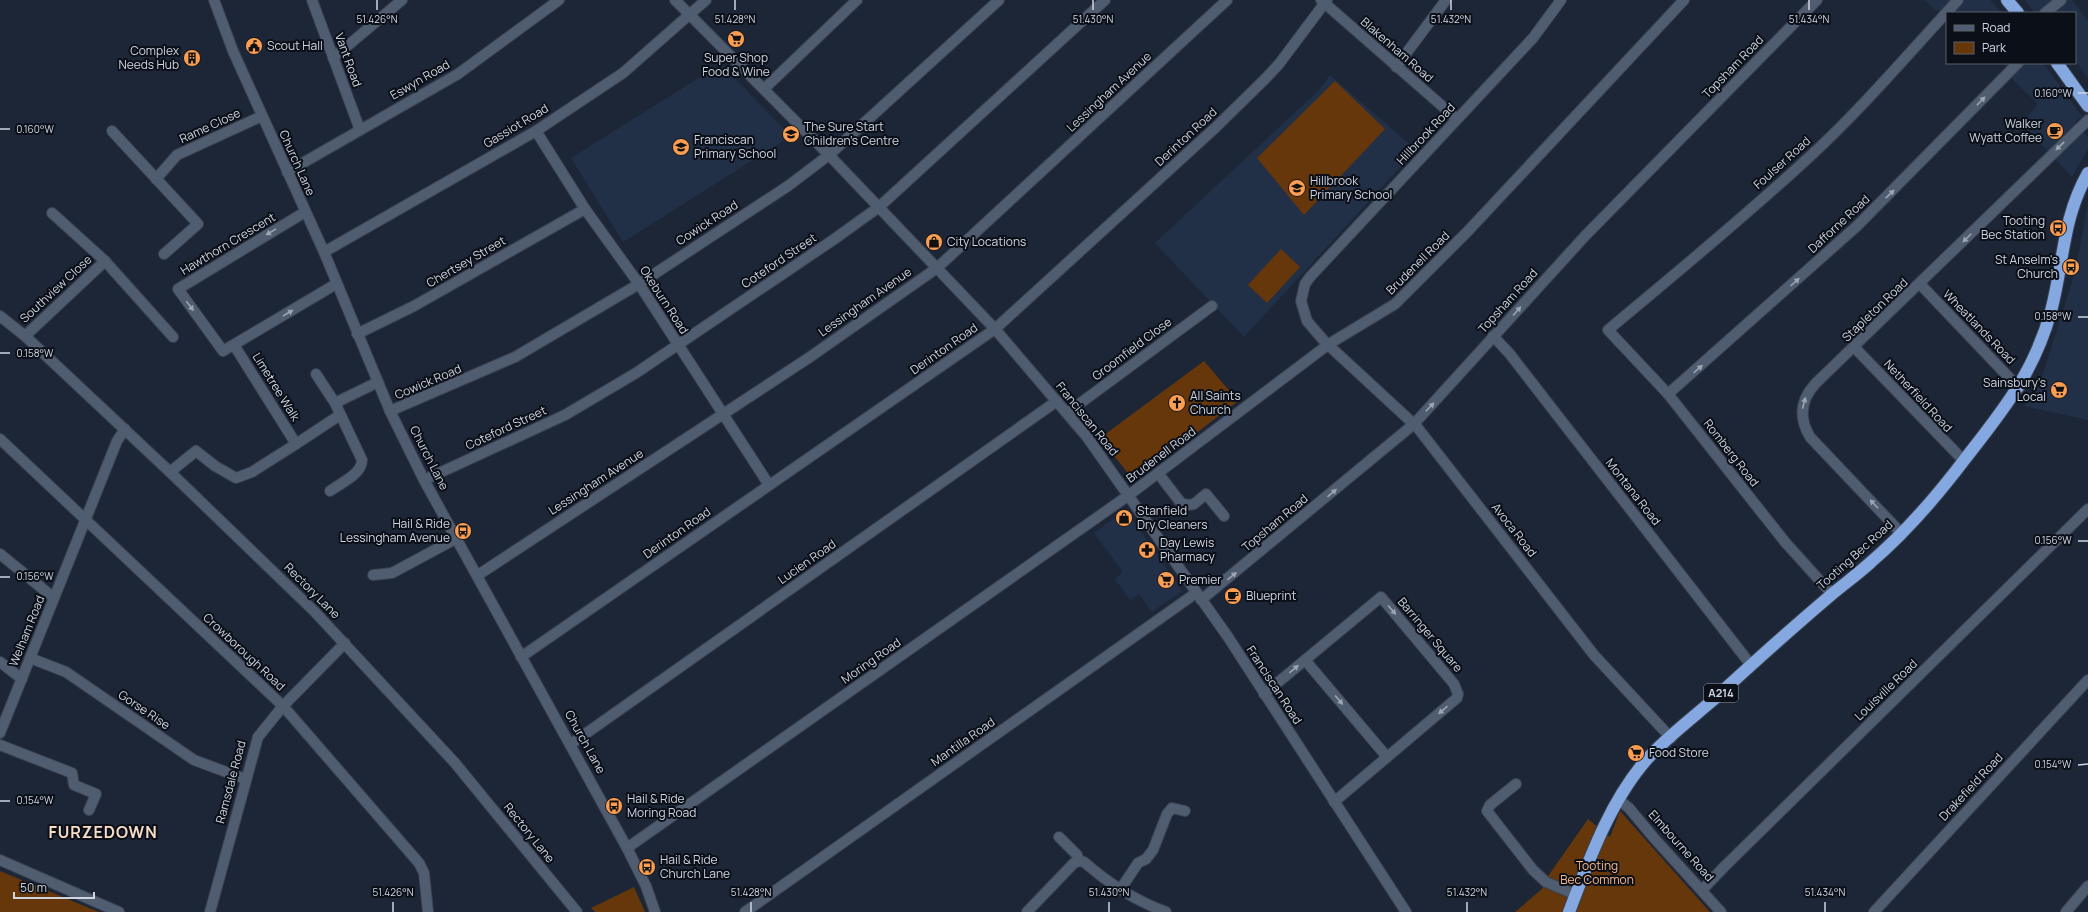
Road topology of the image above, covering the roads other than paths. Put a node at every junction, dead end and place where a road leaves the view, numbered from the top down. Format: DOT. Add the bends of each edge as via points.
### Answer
graph roads {
  1 [pos="214,0"];
  2 [pos="312,0"];
  3 [pos="402,0"];
  4 [pos="559,0"];
  5 [pos="675,0"];
  6 [pos="706,0"];
  7 [pos="857,0"];
  8 [pos="999,0"];
  9 [pos="1105,0"];
  10 [pos="1228,0"];
  11 [pos="1446,0"];
  12 [pos="1561,0"];
  13 [pos="1684,0"];
  14 [pos="1817,0"];
  15 [pos="1958,0"];
  16 [pos="2007,0"];
  17 [pos="2061,0"];
  18 [pos="1324,1"];
  19 [pos="1947,12"];
  20 [pos="2017,12"];
  21 [pos="2046,12"];
  22 [pos="1946,13"];
  23 [pos="690,14"];
  24 [pos="333,58"];
  25 [pos="2017,64"];
  26 [pos="2058,64"];
  27 [pos="1396,67"];
  28 [pos="764,89"];
  29 [pos="2088,106"];
  30 [pos="262,116"];
  31 [pos="1457,120"];
  32 [pos="2088,120"];
  33 [pos="360,130"];
  34 [pos="536,130"];
  35 [pos="112,131"];
  36 [pos="829,155"];
  37 [pos="286,172"];
  38 [pos="2088,173"];
  39 [pos="156,179"];
  40 [pos="879,207"];
  41 [pos="585,209"];
  42 [pos="305,212"];
  43 [pos="52,213"];
  44 [pos="324,252"];
  45 [pos="164,254"];
  46 [pos="105,261"];
  47 [pos="937,268"];
  48 [pos="336,284"];
  49 [pos="639,284"];
  50 [pos="1920,284"];
  51 [pos="1212,306"];
  52 [pos="0,316"];
  53 [pos="995,329"];
  54 [pos="1608,330"];
  55 [pos="357,334"];
  56 [pos="25,336"];
  57 [pos="1494,336"];
  58 [pos="173,337"];
  59 [pos="1329,344"];
  60 [pos="234,345"];
  61 [pos="677,345"];
  62 [pos="1854,347"];
  63 [pos="316,374"];
  64 [pos="378,382"];
  65 [pos="2019,388"];
  66 [pos="1668,394"];
  67 [pos="1057,401"];
  68 [pos="335,403"];
  69 [pos="390,411"];
  70 [pos="1067,413"];
  71 [pos="723,414"];
  72 [pos="340,415"];
  73 [pos="1414,424"];
  74 [pos="125,429"];
  75 [pos="0,439"];
  76 [pos="296,444"];
  77 [pos="1964,461"];
  78 [pos="170,472"];
  79 [pos="1158,473"];
  80 [pos="424,480"];
  81 [pos="769,485"];
  82 [pos="330,491"];
  83 [pos="1129,495"];
  84 [pos="2088,509"];
  85 [pos="1224,516"];
  86 [pos="86,519"];
  87 [pos="1901,533"];
  88 [pos="457,538"];
  89 [pos="0,554"];
  90 [pos="373,575"];
  91 [pos="478,575"];
  92 [pos="1832,594"];
  93 [pos="1199,597"];
  94 [pos="54,598"];
  95 [pos="345,643"];
  96 [pos="521,656"];
  97 [pos="30,658"];
  98 [pos="1305,660"];
  99 [pos="0,662"];
  100 [pos="1751,665"];
  101 [pos="22,679"];
  102 [pos="2088,680"];
  103 [pos="1264,694"];
  104 [pos="284,706"];
  105 [pos="0,733"];
  106 [pos="1670,738"];
  107 [pos="571,744"];
  108 [pos="0,745"];
  109 [pos="1387,757"];
  110 [pos="245,779"];
  111 [pos="1516,784"];
  112 [pos="1619,800"];
  113 [pos="1334,802"];
  114 [pos="90,810"];
  115 [pos="1186,811"];
  116 [pos="1059,837"];
  117 [pos="627,848"];
  118 [pos="0,860"];
  119 [pos="1079,861"];
  120 [pos="2088,886"];
  121 [pos="1120,890"];
  122 [pos="1702,890"];
  123 [pos="1576,895"];
  124 [pos="119,912"];
  125 [pos="210,912"];
  126 [pos="428,912"];
  127 [pos="577,912"];
  128 [pos="656,912"];
  129 [pos="745,912"];
  130 [pos="1027,912"];
  131 [pos="1166,912"];
  132 [pos="1406,912"];
  133 [pos="1569,912"];
  134 [pos="1721,912"];
  135 [pos="1874,912"];
  136 [pos="2066,912"];
  1 -- 30 [label="street, Church Lane"];
  2 -- 24 [label="street, Vant Road"];
  3 -- 24 [label="street"];
  4 -- 33 [label="street, Eswyn Road" via="458,74"];
  5 -- 23 [label="street, Franciscan Road"];
  6 -- 23 [label="street, Gassiot Road"];
  7 -- 28 [label="street"];
  8 -- 36 [label="street, Cowick Road"];
  9 -- 40 [label="street, Coteford Street"];
  10 -- 47 [label="street, Lessingham Avenue"];
  11 -- 27 [label="street"];
  12 -- 31 [label="street, Hillbrook Road" via="1533,38"];
  13 -- 59 [label="street, Brudenell Road" via="1411,290 1382,313"];
  57 -- 14 [label="street, Topsham Road, one-way" via="1585,236"];
  15 -- 19 [label="street, Foulser Road"];
  16 -- 20 [label="highway"];
  17 -- 21 [label="street"];
  18 -- 27 [label="street, Blakenham Road"];
  18 -- 53 [label="street, Derinton Road" via="1280,64 1265,79"];
  22 -- 54 [label="street, Foulser Road" via="1852,115 1806,160 1724,234"];
  23 -- 28 [label="street, Franciscan Road"];
  23 -- 34 [label="street, Gassiot Road" via="623,73"];
  24 -- 33 [label="street, Vant Road"];
  66 -- 25 [label="street, Dafforne Road, one-way" via="1856,226"];
  26 -- 29 [label="highway"];
  27 -- 31 [label="street, Blakenham Road"];
  28 -- 36 [label="street, Franciscan Road"];
  30 -- 37 [label="street, Church Lane"];
  30 -- 39 [label="street, Rame Close" via="177,155"];
  31 -- 59 [label="street, Hillbrook Road" via="1305,284 1301,301 1304,316"];
  32 -- 50 [label="street, Stapleton Road, one-way"];
  33 -- 37 [label="street, Eswyn Road"];
  34 -- 41 [label="street, Okeburn Road"];
  34 -- 44 [label="street, Gassiot Road"];
  35 -- 39 [label="street"];
  36 -- 40 [label="street, Franciscan Road"];
  36 -- 49 [label="street, Cowick Road" via="788,186"];
  37 -- 42 [label="street, Church Lane"];
  38 -- 65 [label="highway, Tooting Bec Road / A214" via="2068,218 2052,310"];
  39 -- 45 [label="street" via="198,224"];
  40 -- 47 [label="street, Franciscan Road"];
  40 -- 61 [label="street, Coteford Street"];
  41 -- 49 [label="street, Okeburn Road"];
  41 -- 55 [label="street, Chertsey Street" via="414,306"];
  42 -- 44 [label="street, Church Lane"];
  42 -- 60 [label="street, Hawthorn Crescent, one-way" via="178,289 223,351"];
  43 -- 46 [label="street, Southview Close"];
  44 -- 48 [label="street, Church Lane"];
  46 -- 56 [label="street, Southview Close"];
  46 -- 58 [label="street, Southview Close"];
  47 -- 53 [label="street, Franciscan Road"];
  47 -- 71 [label="street, Lessingham Avenue"];
  48 -- 55 [label="street, Church Lane"];
  60 -- 48 [label="street, one-way"];
  49 -- 61 [label="street, Okeburn Road"];
  49 -- 69 [label="street, Cowick Road" via="515,357"];
  50 -- 62 [label="street, Stapleton Road"];
  50 -- 65 [label="street, Wheatlands Road"];
  51 -- 70 [label="street, Groomfield Close"];
  52 -- 56 [label="street, Rectory Lane"];
  53 -- 67 [label="street, Franciscan Road"];
  53 -- 81 [label="street, Derinton Road"];
  54 -- 66 [label="street, Romberg Road"];
  55 -- 64 [label="street, Church Lane"];
  56 -- 74 [label="street, Rectory Lane"];
  73 -- 57 [label="street, Topsham Road, one-way"];
  57 -- 100 [label="street, Montana Road"];
  59 -- 73 [label="street, Avoca Road"];
  59 -- 79 [label="street, Brudenell Road"];
  60 -- 76 [label="street, Limetree Walk"];
  61 -- 71 [label="street, Okeburn Road"];
  61 -- 80 [label="street, Coteford Street" via="636,373 565,415"];
  62 -- 77 [label="street, Netherfield Road"];
  87 -- 62 [label="street, Stapleton Road, one-way" via="1816,444 1803,424 1803,403 1808,392"];
  63 -- 68 [label="street"];
  64 -- 68 [label="street"];
  64 -- 69 [label="street, Church Lane"];
  65 -- 77 [label="highway, Tooting Bec Road / A214"];
  66 -- 92 [label="street, Romberg Road" via="1785,542"];
  67 -- 70 [label="street, Franciscan Road"];
  67 -- 107 [label="street, Lucien Road"];
  68 -- 72 [label="street"];
  69 -- 80 [label="street, Church Lane"];
  70 -- 83 [label="street, Franciscan Road"];
  71 -- 81 [label="street, Okeburn Road"];
  71 -- 91 [label="street, Lessingham Avenue"];
  72 -- 76 [label="street"];
  72 -- 82 [label="street" via="362,460 362,465 358,471"];
  93 -- 73 [label="street, Topsham Road, one-way"];
  73 -- 106 [label="street, Avoca Road" via="1594,655"];
  74 -- 78 [label="street, Rectory Lane"];
  74 -- 86 [label="street, Welham Road" via="117,441"];
  75 -- 86 [label="street, Crowborough Road"];
  76 -- 78 [label="street" via="252,472 236,478 214,466 196,451"];
  77 -- 87 [label="highway, Tooting Bec Road / A214"];
  78 -- 95 [label="street, Rectory Lane"];
  79 -- 83 [label="street, Brudenell Road"];
  79 -- 85 [label="street" via="1181,504 1194,504 1206,494"];
  80 -- 88 [label="street, Church Lane"];
  81 -- 96 [label="street, Derinton Road"];
  83 -- 93 [label="street, Franciscan Road"];
  83 -- 117 [label="street, Moring Road"];
  84 -- 122 [label="street, Louisville Road"];
  86 -- 94 [label="street, Welham Road"];
  86 -- 104 [label="street, Crowborough Road"];
  87 -- 92 [label="highway, Tooting Bec Road / A214" via="1872,562"];
  88 -- 90 [label="street" via="392,573"];
  88 -- 91 [label="street, Church Lane"];
  89 -- 94 [label="street"];
  91 -- 96 [label="street, Church Lane"];
  92 -- 100 [label="highway, Tooting Bec Road / A214"];
  93 -- 103 [label="street, Franciscan Road"];
  93 -- 129 [label="street, Mantilla Road"];
  94 -- 97 [label="street, Welham Road"];
  95 -- 104 [label="street, Ramsdale Road"];
  95 -- 127 [label="street, Rectory Lane" via="454,763"];
  96 -- 107 [label="street, Church Lane"];
  97 -- 101 [label="street, Welham Road"];
  97 -- 110 [label="street, Gorse Rise" via="66,672 194,760"];
  103 -- 98 [label="street, Barringer Square, one-way"];
  98 -- 109 [label="street, one-way"];
  98 -- 109 [label="street, Barringer Square, one-way" via="1381,597 1440,666 1457,689 1457,698"];
  99 -- 101 [label="street"];
  100 -- 106 [label="highway, Tooting Bec Road / A214"];
  101 -- 105 [label="street, Welham Road"];
  102 -- 135 [label="street, Drakefield Road"];
  103 -- 113 [label="street, Franciscan Road"];
  104 -- 110 [label="street, Ramsdale Road" via="258,736"];
  104 -- 126 [label="street, Crowborough Road" via="419,863 424,874"];
  106 -- 112 [label="highway, Tooting Bec Road / A214" via="1648,758"];
  107 -- 117 [label="street, Church Lane"];
  108 -- 114 [label="street" via="72,773 74,785 96,794"];
  109 -- 113 [label="street, Barringer Square"];
  110 -- 125 [label="street, Ramsdale Road"];
  111 -- 123 [label="street" via="1490,805 1487,811 1533,870 1546,882"];
  112 -- 122 [label="street, Elmbourne Road"];
  112 -- 123 [label="highway, Tooting Bec Road / A214" via="1603,829"];
  113 -- 132 [label="street, Franciscan Road"];
  115 -- 121 [label="street" via="1172,808 1167,814 1153,850 1146,859 1138,863"];
  116 -- 119 [label="street" via="1077,855"];
  117 -- 128 [label="street, Church Lane"];
  118 -- 124 [label="street"];
  119 -- 121 [label="street"];
  119 -- 130 [label="street"];
  120 -- 136 [label="street"];
  121 -- 131 [label="street"];
  122 -- 134 [label="street, Elmbourne Road"];
  123 -- 133 [label="highway, Tooting Bec Road / A214"];
}
